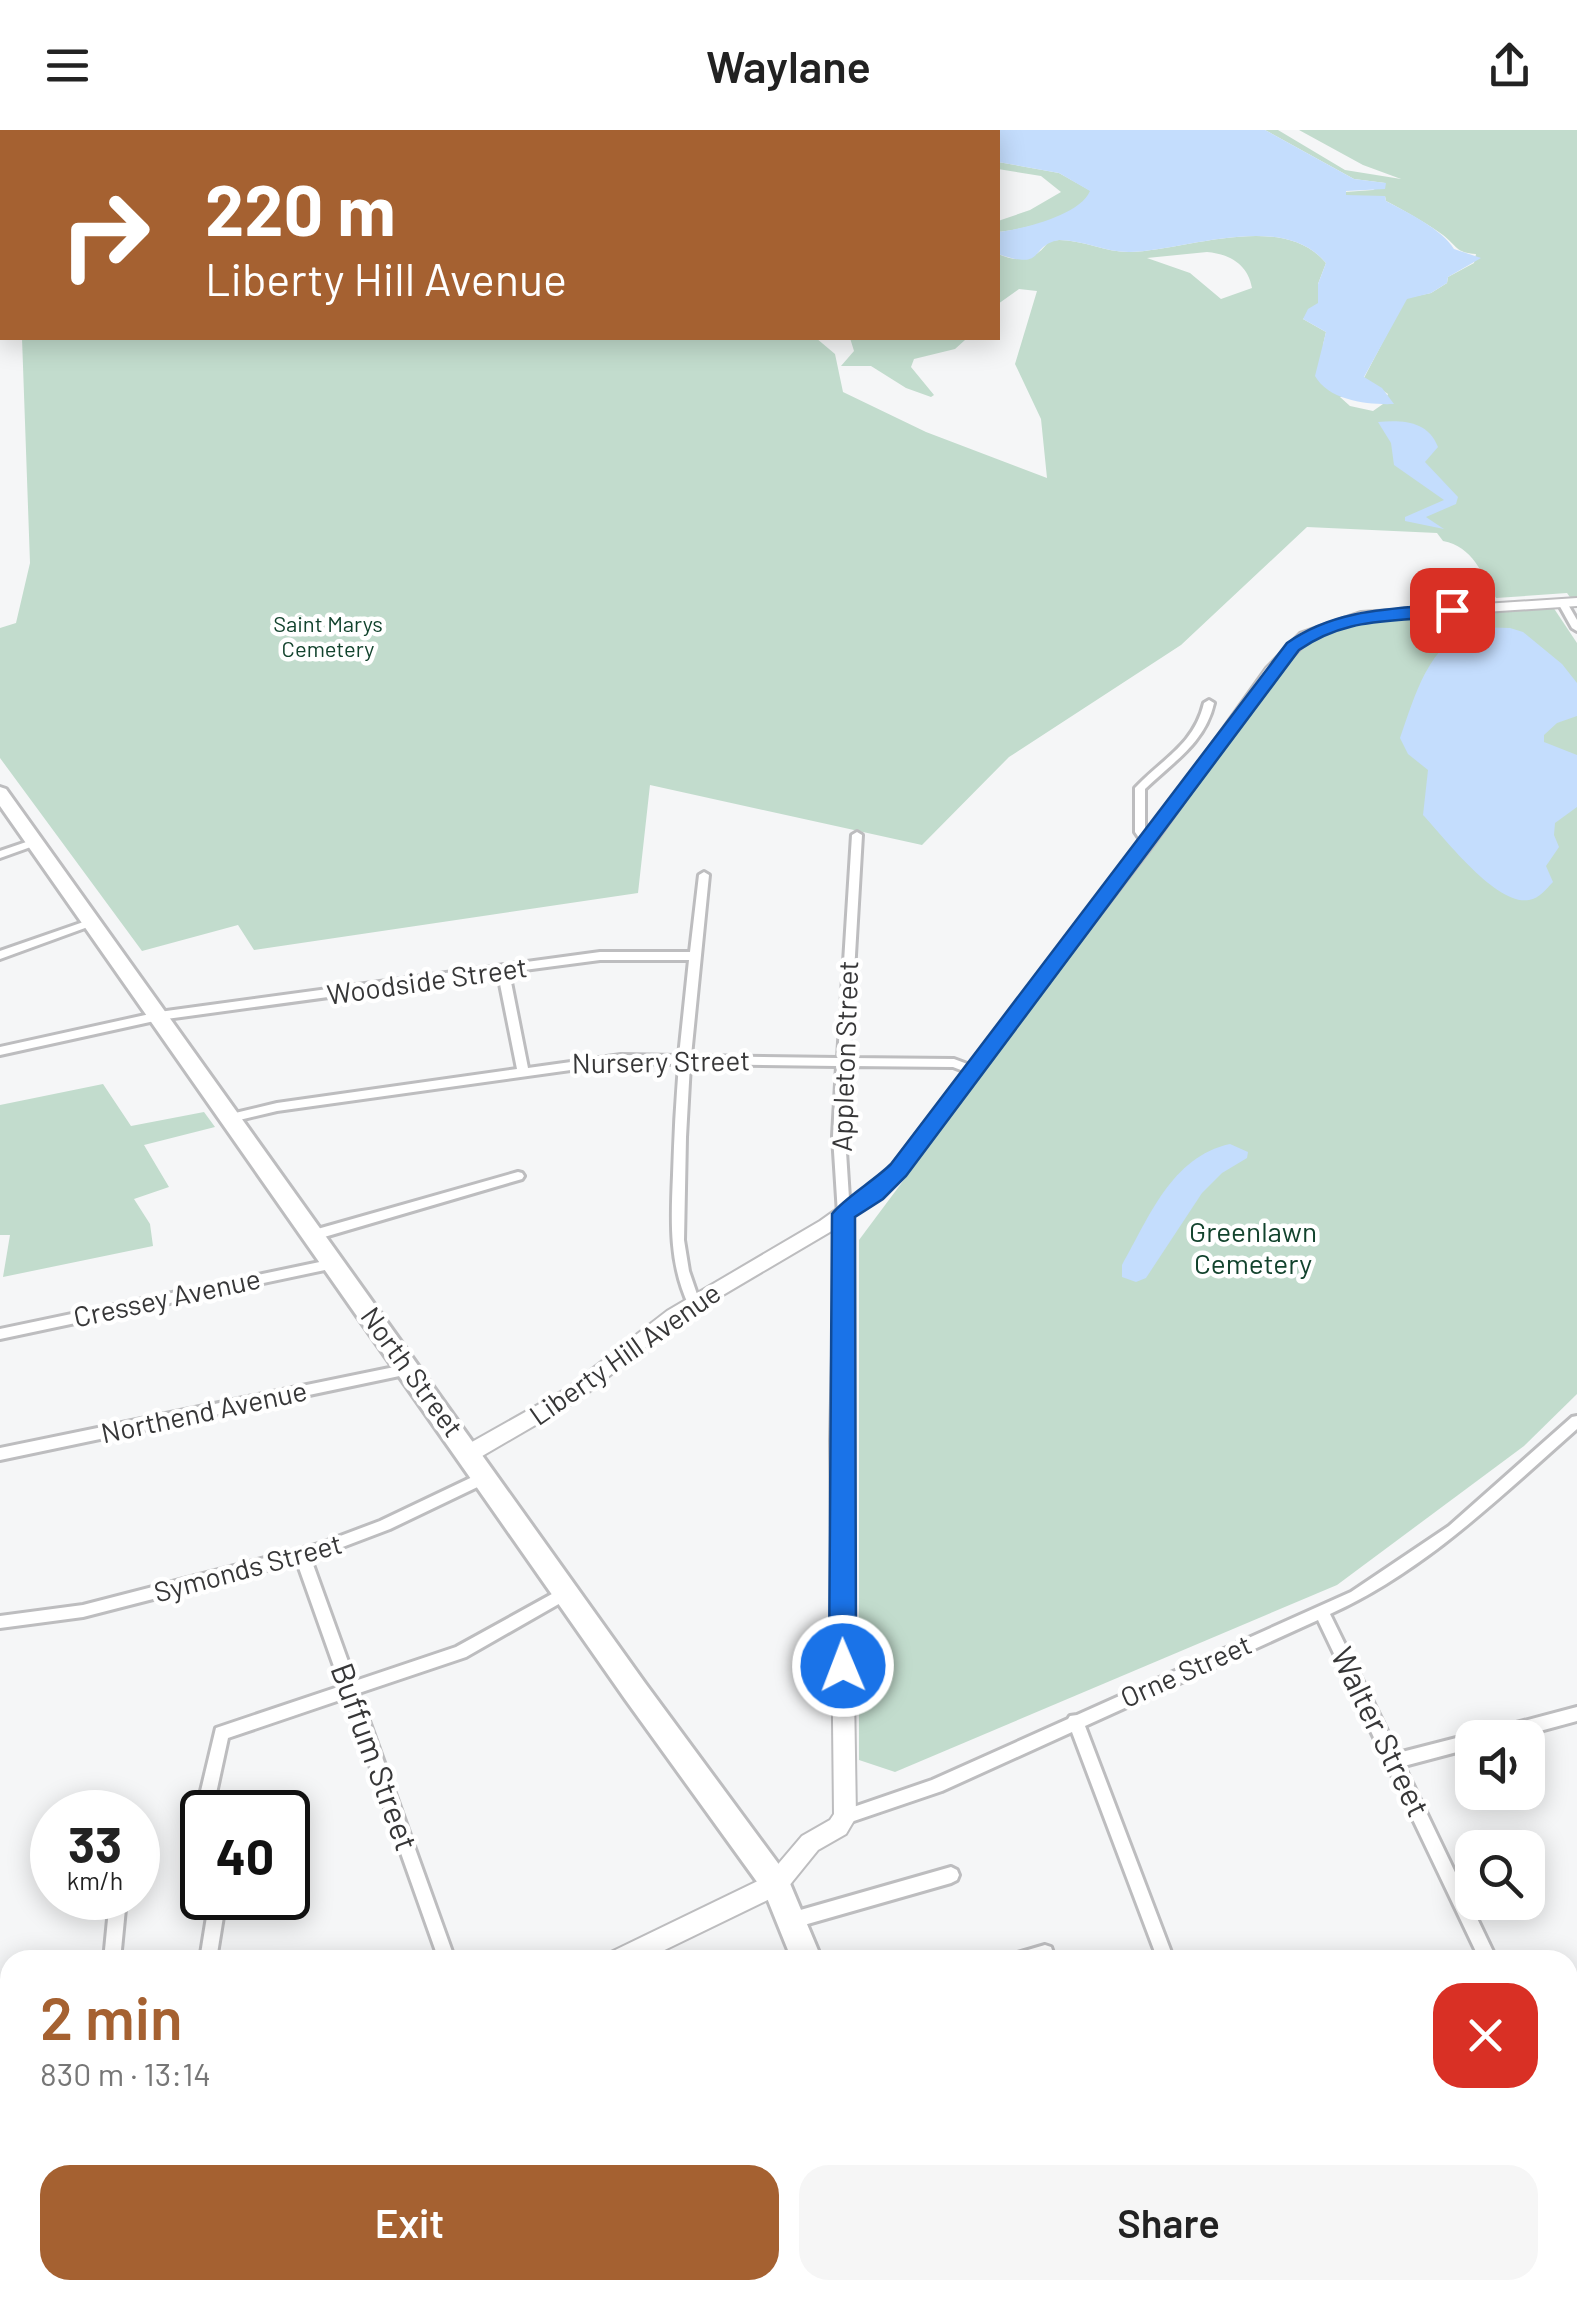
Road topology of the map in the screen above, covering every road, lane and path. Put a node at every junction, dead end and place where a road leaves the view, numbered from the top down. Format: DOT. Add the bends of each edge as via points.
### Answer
graph roads {
  1 [pos="1570,602"];
  2 [pos="1577,628"];
  3 [pos="1209,704"];
  4 [pos="0,793"];
  5 [pos="858,835"];
  6 [pos="35,842"];
  7 [pos="1148,842"];
  8 [pos="0,854"];
  9 [pos="704,876"];
  10 [pos="92,922"];
  11 [pos="0,955"];
  12 [pos="694,956"];
  13 [pos="504,971"];
  14 [pos="159,1016"];
  15 [pos="0,1050"];
  16 [pos="682,1060"];
  17 [pos="842,1060"];
  18 [pos="523,1070"];
  19 [pos="974,1072"];
  20 [pos="231,1118"];
  21 [pos="518,1176"];
  22 [pos="844,1214"];
  23 [pos="314,1236"];
  24 [pos="334,1264"];
  25 [pos="694,1303"];
  26 [pos="0,1334"];
  27 [pos="409,1369"];
  28 [pos="1577,1420"];
  29 [pos="470,1453"];
  30 [pos="0,1454"];
  31 [pos="485,1476"];
  32 [pos="302,1555"];
  33 [pos="566,1593"];
  34 [pos="1322,1612"];
  35 [pos="0,1622"];
  36 [pos="350,1691"];
  37 [pos="1577,1714"];
  38 [pos="1074,1721"];
  39 [pos="1545,1722"];
  40 [pos="1455,1745"];
  41 [pos="1394,1761"];
  42 [pos="208,1790"];
  43 [pos="845,1817"];
  44 [pos="951,1875"];
  45 [pos="776,1884"];
  46 [pos="116,1920"];
  47 [pos="214,1920"];
  48 [pos="790,1921"];
  49 [pos="113,1950"];
  50 [pos="210,1950"];
  51 [pos="443,1950"];
  52 [pos="639,1950"];
  53 [pos="802,1950"];
  54 [pos="1162,1950"];
  55 [pos="1484,1950"];
  1 -- 2 [label="street"];
  1 -- 7 [label="main road, Liberty Hill Avenue" via="1362,616 1304,636"];
  3 -- 7 [label="street" via="1198,735 1140,788 1140,832"];
  4 -- 6 [label="highway, North Street"];
  5 -- 17 [label="street, Appleton Street"];
  6 -- 8 [label="street"];
  6 -- 10 [label="highway, North Street"];
  7 -- 19 [label="main road, Liberty Hill Avenue"];
  9 -- 12 [label="street"];
  10 -- 11 [label="street"];
  10 -- 14 [label="highway, North Street"];
  12 -- 13 [label="street, Woodside Street" via="620,954"];
  12 -- 16 [label="street"];
  13 -- 14 [label="street, Woodside Street"];
  13 -- 18 [label="street"];
  14 -- 15 [label="street, Woodside Street"];
  14 -- 20 [label="highway, North Street"];
  16 -- 17 [label="street, Nursery Street"];
  16 -- 18 [label="street, Nursery Street"];
  16 -- 25 [label="street" via="678,1267"];
  17 -- 19 [label="street, Nursery Street" via="954,1063"];
  17 -- 22 [label="street, Appleton Street"];
  18 -- 20 [label="street, Nursery Street"];
  19 -- 22 [label="main road, Liberty Hill Avenue" via="898,1170"];
  20 -- 23 [label="highway, North Street"];
  21 -- 23 [label="street"];
  22 -- 25 [label="main road, Liberty Hill Avenue"];
  22 -- 43 [label="main road, Appleton Street"];
  23 -- 24 [label="highway, North Street"];
  24 -- 26 [label="street, Cressey Avenue"];
  24 -- 27 [label="highway, North Street"];
  25 -- 29 [label="main road, Liberty Hill Avenue" via="573,1394"];
  27 -- 29 [label="highway, North Street"];
  27 -- 30 [label="street, Northend Avenue"];
  28 -- 34 [label="street, Orne Street" via="1454,1530"];
  29 -- 31 [label="highway, North Street"];
  31 -- 32 [label="street, Symonds Street" via="352,1540"];
  31 -- 33 [label="highway, North Street"];
  32 -- 35 [label="street, Symonds Street" via="83,1612"];
  32 -- 36 [label="street, Buffum Street"];
  33 -- 36 [label="street" via="461,1652"];
  33 -- 45 [label="highway, North Street"];
  34 -- 38 [label="street, Orne Street"];
  34 -- 41 [label="street, Walter Street"];
  36 -- 42 [label="street" via="220,1732"];
  36 -- 51 [label="street, Buffum Street"];
  37 -- 39 [label="street"];
  38 -- 43 [label="street, Orne Street" via="936,1786"];
  38 -- 54 [label="street"];
  40 -- 41 [label="street"];
  41 -- 55 [label="street, Walter Street"];
  43 -- 45 [label="main road, Orne Street" via="810,1843"];
  44 -- 48 [label="street"];
  45 -- 48 [label="highway, North Street"];
  45 -- 52 [label="main road"];
  46 -- 49 [label="street"];
  47 -- 50 [label="street"];
  48 -- 53 [label="highway, North Street"];
}
